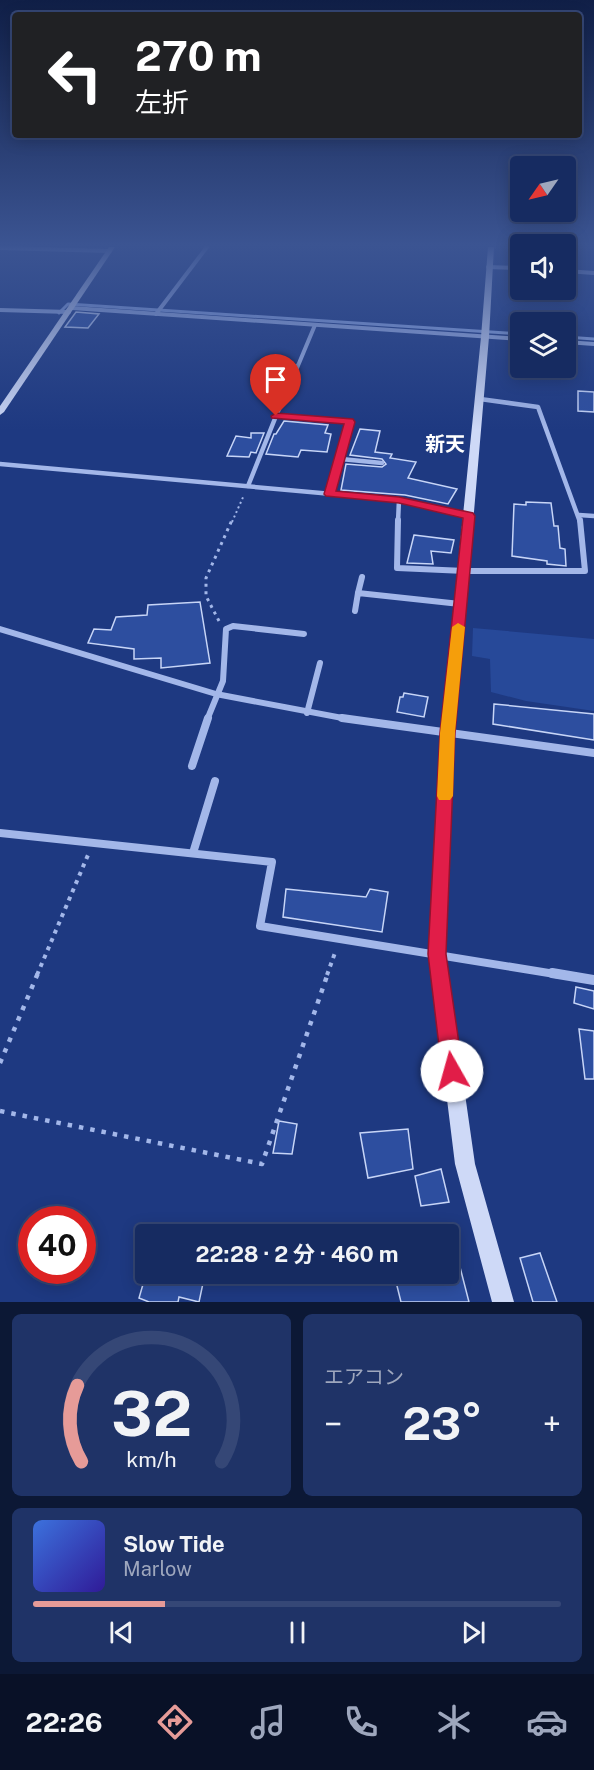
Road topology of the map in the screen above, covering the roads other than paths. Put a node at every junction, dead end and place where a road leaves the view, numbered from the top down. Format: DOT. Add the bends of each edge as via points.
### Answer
graph roads {
  1 [pos="161,308"];
  2 [pos="486,308"];
  3 [pos="0,310"];
  4 [pos="70,310"];
  5 [pos="156,314"];
  6 [pos="315,325"];
  7 [pos="485,337"];
  8 [pos="510,338"];
  9 [pos="576,343"];
  10 [pos="594,344"];
  11 [pos="480,399"];
  12 [pos="0,412"];
  13 [pos="276,416"];
  14 [pos="341,459"];
  15 [pos="382,463"];
  16 [pos="0,464"];
  17 [pos="248,486"];
  18 [pos="330,494"];
  19 [pos="399,500"];
  20 [pos="579,515"];
  21 [pos="469,516"];
  22 [pos="594,516"];
  23 [pos="465,571"];
  24 [pos="362,577"];
  25 [pos="358,593"];
  26 [pos="460,604"];
  27 [pos="355,611"];
  28 [pos="0,629"];
  29 [pos="304,634"];
  30 [pos="320,663"];
  31 [pos="216,694"];
  32 [pos="308,713"];
  33 [pos="448,733"];
  34 [pos="594,753"];
  35 [pos="192,766"];
  36 [pos="215,781"];
  37 [pos="0,833"];
  38 [pos="194,853"];
  39 [pos="437,954"];
  40 [pos="594,980"];
  41 [pos="503,1302"];
  1 -- 5 [label="street"];
  2 -- 7 [label="street"];
  3 -- 4 [label="street"];
  4 -- 5 [label="street"];
  4 -- 12 [label="street"];
  5 -- 6 [label="street"];
  6 -- 7 [label="street"];
  6 -- 13 [label="street"];
  7 -- 8 [label="street"];
  7 -- 11 [label="street"];
  9 -- 10 [label="street"];
  11 -- 20 [label="street" via="538,407"];
  11 -- 21 [label="street"];
  13 -- 14 [label="street" via="350,422"];
  13 -- 17 [label="street"];
  14 -- 15 [label="street"];
  14 -- 18 [label="street"];
  16 -- 17 [label="street"];
  17 -- 18 [label="street"];
  18 -- 19 [label="street"];
  19 -- 21 [label="street"];
  19 -- 23 [label="street" via="397,568"];
  20 -- 22 [label="street"];
  20 -- 23 [label="street" via="585,571"];
  21 -- 23 [label="street"];
  23 -- 26 [label="street"];
  24 -- 25 [label="street"];
  25 -- 26 [label="street"];
  25 -- 27 [label="street"];
  26 -- 33 [label="street"];
  28 -- 31 [label="street"];
  29 -- 31 [label="street" via="233,626 226,629 222,681"];
  30 -- 32 [label="street"];
  31 -- 32 [label="street"];
  31 -- 35 [label="street"];
  32 -- 33 [label="street"];
  33 -- 34 [label="street"];
  33 -- 39 [label="street"];
  36 -- 38 [label="street"];
  37 -- 38 [label="street"];
  38 -- 39 [label="street" via="272,862 260,926"];
  39 -- 40 [label="street"];
  39 -- 41 [label="street" via="465,1164"];
}
